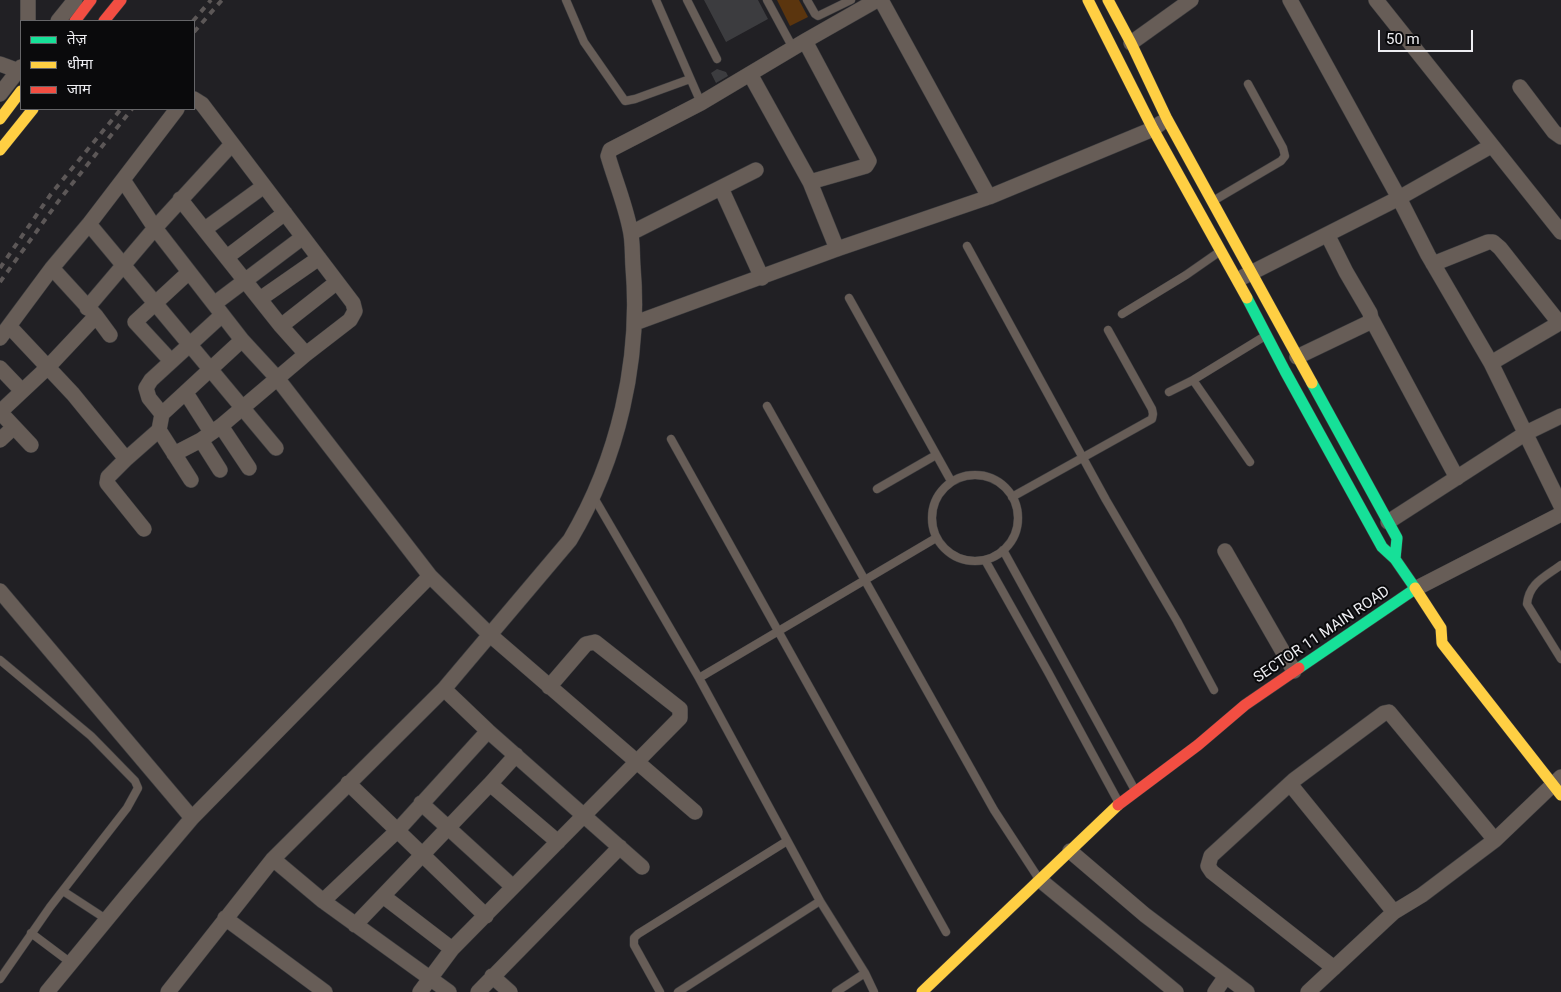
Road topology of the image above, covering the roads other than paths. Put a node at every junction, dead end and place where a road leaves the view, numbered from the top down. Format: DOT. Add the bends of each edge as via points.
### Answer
graph roads {
  1 [pos="28,0"];
  2 [pos="75,0"];
  3 [pos="92,0"];
  4 [pos="121,0"];
  5 [pos="566,0"];
  6 [pos="656,0"];
  7 [pos="688,0"];
  8 [pos="767,0"];
  9 [pos="807,0"];
  10 [pos="851,0"];
  11 [pos="877,0"];
  12 [pos="881,0"];
  13 [pos="1088,0"];
  14 [pos="1108,0"];
  15 [pos="1191,0"];
  16 [pos="1290,0"];
  17 [pos="1376,0"];
  18 [pos="28,20"];
  19 [pos="59,20"];
  20 [pos="76,20"];
  21 [pos="105,20"];
  22 [pos="1131,43"];
  23 [pos="799,44"];
  24 [pos="717,59"];
  25 [pos="0,64"];
  26 [pos="20,69"];
  27 [pos="750,74"];
  28 [pos="690,79"];
  29 [pos="1248,84"];
  30 [pos="1520,87"];
  31 [pos="20,92"];
  32 [pos="0,94"];
  33 [pos="195,100"];
  34 [pos="701,103"];
  35 [pos="33,110"];
  36 [pos="176,110"];
  37 [pos="0,119"];
  38 [pos="1167,119"];
  39 [pos="1153,129"];
  40 [pos="1561,137"];
  41 [pos="232,144"];
  42 [pos="1491,146"];
  43 [pos="0,150"];
  44 [pos="756,170"];
  45 [pos="123,180"];
  46 [pos="810,182"];
  47 [pos="264,186"];
  48 [pos="721,188"];
  49 [pos="989,197"];
  50 [pos="1399,198"];
  51 [pos="180,199"];
  52 [pos="1213,201"];
  53 [pos="285,213"];
  54 [pos="89,224"];
  55 [pos="154,228"];
  56 [pos="205,229"];
  57 [pos="1561,232"];
  58 [pos="631,233"];
  59 [pos="1328,236"];
  60 [pos="303,237"];
  61 [pos="967,246"];
  62 [pos="837,249"];
  63 [pos="1221,250"];
  64 [pos="227,257"];
  65 [pos="318,258"];
  66 [pos="1433,264"];
  67 [pos="123,265"];
  68 [pos="52,268"];
  69 [pos="190,272"];
  70 [pos="1251,272"];
  71 [pos="762,278"];
  72 [pos="245,281"];
  73 [pos="1238,281"];
  74 [pos="337,282"];
  75 [pos="849,298"];
  76 [pos="260,300"];
  77 [pos="155,304"];
  78 [pos="218,309"];
  79 [pos="91,312"];
  80 [pos="1122,314"];
  81 [pos="1371,318"];
  82 [pos="636,323"];
  83 [pos="281,326"];
  84 [pos="1108,330"];
  85 [pos="5,332"];
  86 [pos="110,335"];
  87 [pos="1266,335"];
  88 [pos="242,340"];
  89 [pos="189,345"];
  90 [pos="306,354"];
  91 [pos="1297,357"];
  92 [pos="171,362"];
  93 [pos="1491,364"];
  94 [pos="48,367"];
  95 [pos="0,368"];
  96 [pos="210,370"];
  97 [pos="277,378"];
  98 [pos="1193,380"];
  99 [pos="22,391"];
  100 [pos="1169,392"];
  101 [pos="186,393"];
  102 [pos="767,406"];
  103 [pos="242,408"];
  104 [pos="162,414"];
  105 [pos="1561,416"];
  106 [pos="14,427"];
  107 [pos="159,430"];
  108 [pos="211,433"];
  109 [pos="1526,433"];
  110 [pos="671,439"];
  111 [pos="0,440"];
  112 [pos="31,445"];
  113 [pos="276,448"];
  114 [pos="174,454"];
  115 [pos="936,455"];
  116 [pos="1084,458"];
  117 [pos="125,460"];
  118 [pos="1250,462"];
  119 [pos="249,468"];
  120 [pos="220,470"];
  121 [pos="1457,478"];
  122 [pos="190,480"];
  123 [pos="951,482"];
  124 [pos="877,489"];
  125 [pos="594,496"];
  126 [pos="1012,497"];
  127 [pos="1561,506"];
  128 [pos="1561,514"];
  129 [pos="1388,522"];
  130 [pos="144,528"];
  131 [pos="936,538"];
  132 [pos="1003,550"];
  133 [pos="1225,551"];
  134 [pos="1395,559"];
  135 [pos="985,560"];
  136 [pos="1561,566"];
  137 [pos="430,576"];
  138 [pos="865,580"];
  139 [pos="1415,589"];
  140 [pos="0,591"];
  141 [pos="1441,628"];
  142 [pos="779,630"];
  143 [pos="1452,633"];
  144 [pos="489,634"];
  145 [pos="1561,659"];
  146 [pos="0,660"];
  147 [pos="1294,671"];
  148 [pos="699,678"];
  149 [pos="550,686"];
  150 [pos="444,689"];
  151 [pos="1214,690"];
  152 [pos="488,731"];
  153 [pos="516,755"];
  154 [pos="637,762"];
  155 [pos="1558,779"];
  156 [pos="348,783"];
  157 [pos="490,784"];
  158 [pos="1290,784"];
  159 [pos="1136,792"];
  160 [pos="421,803"];
  161 [pos="1120,804"];
  162 [pos="695,812"];
  163 [pos="585,816"];
  164 [pos="192,818"];
  165 [pos="448,828"];
  166 [pos="397,831"];
  167 [pos="1495,840"];
  168 [pos="787,841"];
  169 [pos="558,842"];
  170 [pos="620,847"];
  171 [pos="1070,851"];
  172 [pos="422,856"];
  173 [pos="273,859"];
  174 [pos="642,867"];
  175 [pos="1040,880"];
  176 [pos="512,886"];
  177 [pos="62,891"];
  178 [pos="383,896"];
  179 [pos="323,901"];
  180 [pos="820,902"];
  181 [pos="1394,912"];
  182 [pos="486,916"];
  183 [pos="225,918"];
  184 [pos="106,920"];
  185 [pos="355,925"];
  186 [pos="946,932"];
  187 [pos="31,933"];
  188 [pos="452,949"];
  189 [pos="71,963"];
  190 [pos="1334,968"];
  191 [pos="865,973"];
  192 [pos="492,976"];
  193 [pos="1226,976"];
  194 [pos="430,978"];
  195 [pos="0,979"];
  196 [pos="47,992"];
  197 [pos="168,992"];
  198 [pos="325,992"];
  199 [pos="420,992"];
  200 [pos="449,992"];
  201 [pos="478,992"];
  202 [pos="510,992"];
  203 [pos="660,992"];
  204 [pos="678,992"];
  205 [pos="836,992"];
  206 [pos="874,992"];
  207 [pos="922,992"];
  208 [pos="1176,992"];
  209 [pos="1215,992"];
  210 [pos="1247,992"];
  211 [pos="1308,992"];
  1 -- 18 [label="street"];
  2 -- 19 [label="street"];
  3 -- 20 [label="street"];
  4 -- 21 [label="street"];
  5 -- 28 [label="lane" via="584,42 625,101"];
  6 -- 28 [label="lane"];
  7 -- 24 [label="lane"];
  8 -- 23 [label="lane"];
  9 -- 10 [label="lane" via="818,16"];
  11 -- 23 [label="street"];
  12 -- 49 [label="street"];
  13 -- 39 [label="street"];
  14 -- 22 [label="street"];
  15 -- 22 [label="street"];
  16 -- 50 [label="street"];
  17 -- 42 [label="street"];
  22 -- 38 [label="street"];
  23 -- 27 [label="street"];
  23 -- 46 [label="street" via="869,161 866,166"];
  25 -- 26 [label="street"];
  26 -- 32 [label="street"];
  27 -- 34 [label="street"];
  27 -- 46 [label="street"];
  28 -- 34 [label="lane"];
  29 -- 52 [label="lane" via="1285,156"];
  30 -- 40 [label="street"];
  31 -- 37 [label="street"];
  33 -- 41 [label="street" via="202,104"];
  34 -- 58 [label="street" via="608,152"];
  35 -- 43 [label="street"];
  36 -- 45 [label="street"];
  38 -- 39 [label="street"];
  38 -- 52 [label="street"];
  39 -- 49 [label="street"];
  39 -- 63 [label="street"];
  41 -- 47 [label="street"];
  41 -- 51 [label="street"];
  42 -- 50 [label="street"];
  42 -- 57 [label="street"];
  44 -- 48 [label="street"];
  45 -- 54 [label="street"];
  45 -- 55 [label="street"];
  46 -- 62 [label="street"];
  47 -- 53 [label="street"];
  47 -- 56 [label="street"];
  48 -- 58 [label="street"];
  48 -- 71 [label="street"];
  49 -- 62 [label="street"];
  50 -- 59 [label="street"];
  50 -- 66 [label="street"];
  51 -- 55 [label="street"];
  51 -- 56 [label="street"];
  52 -- 70 [label="street"];
  53 -- 60 [label="street"];
  53 -- 64 [label="street"];
  54 -- 67 [label="street"];
  54 -- 68 [label="street"];
  55 -- 67 [label="street"];
  55 -- 69 [label="street"];
  56 -- 64 [label="street"];
  58 -- 82 [label="street"];
  59 -- 70 [label="street"];
  59 -- 81 [label="street"];
  60 -- 65 [label="street"];
  60 -- 72 [label="street"];
  61 -- 116 [label="lane"];
  62 -- 71 [label="street"];
  63 -- 73 [label="street"];
  63 -- 80 [label="lane"];
  64 -- 72 [label="street"];
  65 -- 74 [label="street"];
  65 -- 76 [label="street"];
  66 -- 93 [label="street"];
  66 -- 93 [label="street" via="1493,242 1557,320 1556,325"];
  67 -- 77 [label="street"];
  67 -- 79 [label="street"];
  68 -- 79 [label="street"];
  68 -- 85 [label="street"];
  69 -- 77 [label="street"];
  69 -- 78 [label="street"];
  70 -- 73 [label="street"];
  70 -- 91 [label="street"];
  71 -- 82 [label="street"];
  72 -- 76 [label="street"];
  72 -- 78 [label="street"];
  73 -- 87 [label="street"];
  74 -- 83 [label="street"];
  74 -- 90 [label="street" via="353,303 355,311 350,320"];
  75 -- 115 [label="lane"];
  76 -- 83 [label="street"];
  77 -- 89 [label="street"];
  77 -- 92 [label="street" via="135,322"];
  78 -- 88 [label="street"];
  78 -- 89 [label="street"];
  79 -- 86 [label="street"];
  79 -- 94 [label="street"];
  81 -- 91 [label="street" via="1368,323"];
  81 -- 121 [label="street"];
  82 -- 125 [label="street" via="615,440"];
  83 -- 90 [label="street"];
  84 -- 116 [label="lane" via="1153,414 1152,419"];
  85 -- 94 [label="street"];
  87 -- 98 [label="lane"];
  87 -- 134 [label="street" via="1382,547"];
  88 -- 96 [label="street"];
  88 -- 97 [label="street"];
  89 -- 92 [label="street"];
  89 -- 96 [label="street"];
  90 -- 97 [label="street"];
  91 -- 129 [label="street"];
  92 -- 104 [label="street" via="150,380 146,388"];
  93 -- 109 [label="street"];
  94 -- 99 [label="street"];
  94 -- 117 [label="street"];
  95 -- 99 [label="street"];
  96 -- 101 [label="street"];
  96 -- 103 [label="street"];
  97 -- 103 [label="street"];
  97 -- 137 [label="street"];
  98 -- 100 [label="lane"];
  98 -- 118 [label="lane"];
  99 -- 106 [label="street" via="0,412"];
  101 -- 104 [label="street"];
  101 -- 108 [label="street"];
  102 -- 138 [label="lane"];
  103 -- 108 [label="street"];
  103 -- 113 [label="street"];
  104 -- 107 [label="street"];
  105 -- 109 [label="street"];
  106 -- 111 [label="street"];
  106 -- 112 [label="street"];
  107 -- 114 [label="street"];
  107 -- 117 [label="street"];
  108 -- 114 [label="street"];
  108 -- 119 [label="street"];
  108 -- 120 [label="street"];
  109 -- 121 [label="street"];
  109 -- 127 [label="street"];
  110 -- 142 [label="lane"];
  114 -- 122 [label="street"];
  115 -- 123 [label="lane"];
  115 -- 124 [label="lane"];
  116 -- 126 [label="lane"];
  116 -- 151 [label="lane"];
  117 -- 130 [label="street" via="108,477 107,483"];
  121 -- 129 [label="street"];
  123 -- 126 [label="lane" via="973,474 985,476 996,480"];
  123 -- 131 [label="lane" via="935,501 932,526"];
  125 -- 144 [label="street" via="570,540"];
  125 -- 148 [label="lane"];
  126 -- 132 [label="lane" via="1017,514 1016,531"];
  128 -- 139 [label="street"];
  129 -- 134 [label="street" via="1397,538"];
  131 -- 135 [label="lane" via="957,558"];
  131 -- 138 [label="lane"];
  132 -- 135 [label="lane"];
  132 -- 159 [label="lane"];
  133 -- 147 [label="street"];
  134 -- 139 [label="street"];
  135 -- 161 [label="lane"];
  136 -- 145 [label="lane" via="1532,587 1527,604"];
  137 -- 144 [label="street"];
  137 -- 164 [label="street"];
  138 -- 142 [label="lane"];
  138 -- 175 [label="lane" via="994,810"];
  139 -- 141 [label="street"];
  139 -- 147 [label="street, SECTOR 11 MAIN ROAD"];
  140 -- 164 [label="street"];
  141 -- 143 [label="street"];
  141 -- 155 [label="street" via="1442,643 1484,700"];
  142 -- 148 [label="lane"];
  142 -- 186 [label="lane"];
  144 -- 149 [label="street"];
  144 -- 150 [label="street"];
  146 -- 177 [label="lane" via="91,736 137,785 135,796 127,808"];
  147 -- 159 [label="street, SECTOR 11 MAIN ROAD" via="1245,705"];
  148 -- 168 [label="lane"];
  149 -- 154 [label="street"];
  149 -- 154 [label="street" via="586,644 595,642 680,709 680,718"];
  150 -- 152 [label="street"];
  150 -- 156 [label="street"];
  152 -- 153 [label="street"];
  152 -- 160 [label="street"];
  153 -- 157 [label="street"];
  153 -- 163 [label="street"];
  154 -- 162 [label="street"];
  154 -- 163 [label="street"];
  155 -- 167 [label="street"];
  156 -- 166 [label="street"];
  156 -- 173 [label="street"];
  157 -- 165 [label="street"];
  157 -- 169 [label="street"];
  158 -- 167 [label="street" via="1389,712"];
  158 -- 181 [label="street"];
  158 -- 190 [label="street" via="1211,856 1208,866"];
  159 -- 161 [label="street, SECTOR 11 MAIN ROAD"];
  160 -- 165 [label="street"];
  160 -- 166 [label="street"];
  161 -- 171 [label="street, SECTOR 11 MAIN ROAD"];
  163 -- 169 [label="street"];
  163 -- 170 [label="street"];
  164 -- 184 [label="street"];
  165 -- 172 [label="street"];
  165 -- 176 [label="street"];
  166 -- 172 [label="street"];
  166 -- 179 [label="street"];
  167 -- 181 [label="street" via="1422,896"];
  168 -- 180 [label="lane"];
  168 -- 203 [label="lane" via="634,938 634,944"];
  169 -- 176 [label="street"];
  170 -- 174 [label="street"];
  170 -- 192 [label="street"];
  171 -- 175 [label="street, SECTOR 11 MAIN ROAD"];
  171 -- 193 [label="street" via="1145,915"];
  172 -- 178 [label="street"];
  172 -- 182 [label="street"];
  173 -- 179 [label="street"];
  173 -- 183 [label="street"];
  175 -- 207 [label="street, SECTOR 11 MAIN ROAD"];
  175 -- 208 [label="street"];
  176 -- 182 [label="street"];
  177 -- 184 [label="lane"];
  177 -- 187 [label="lane"];
  178 -- 185 [label="street"];
  178 -- 188 [label="street"];
  179 -- 185 [label="street"];
  180 -- 191 [label="lane"];
  180 -- 204 [label="lane"];
  181 -- 190 [label="street"];
  182 -- 188 [label="street"];
  183 -- 197 [label="street"];
  183 -- 198 [label="street"];
  184 -- 189 [label="street"];
  185 -- 194 [label="street"];
  187 -- 189 [label="lane"];
  187 -- 195 [label="lane"];
  188 -- 194 [label="street"];
  189 -- 196 [label="street"];
  190 -- 211 [label="street"];
  191 -- 205 [label="lane"];
  191 -- 206 [label="lane"];
  192 -- 201 [label="street"];
  192 -- 202 [label="street"];
  193 -- 209 [label="street"];
  193 -- 210 [label="street"];
  194 -- 199 [label="street"];
  194 -- 200 [label="street"];
}
